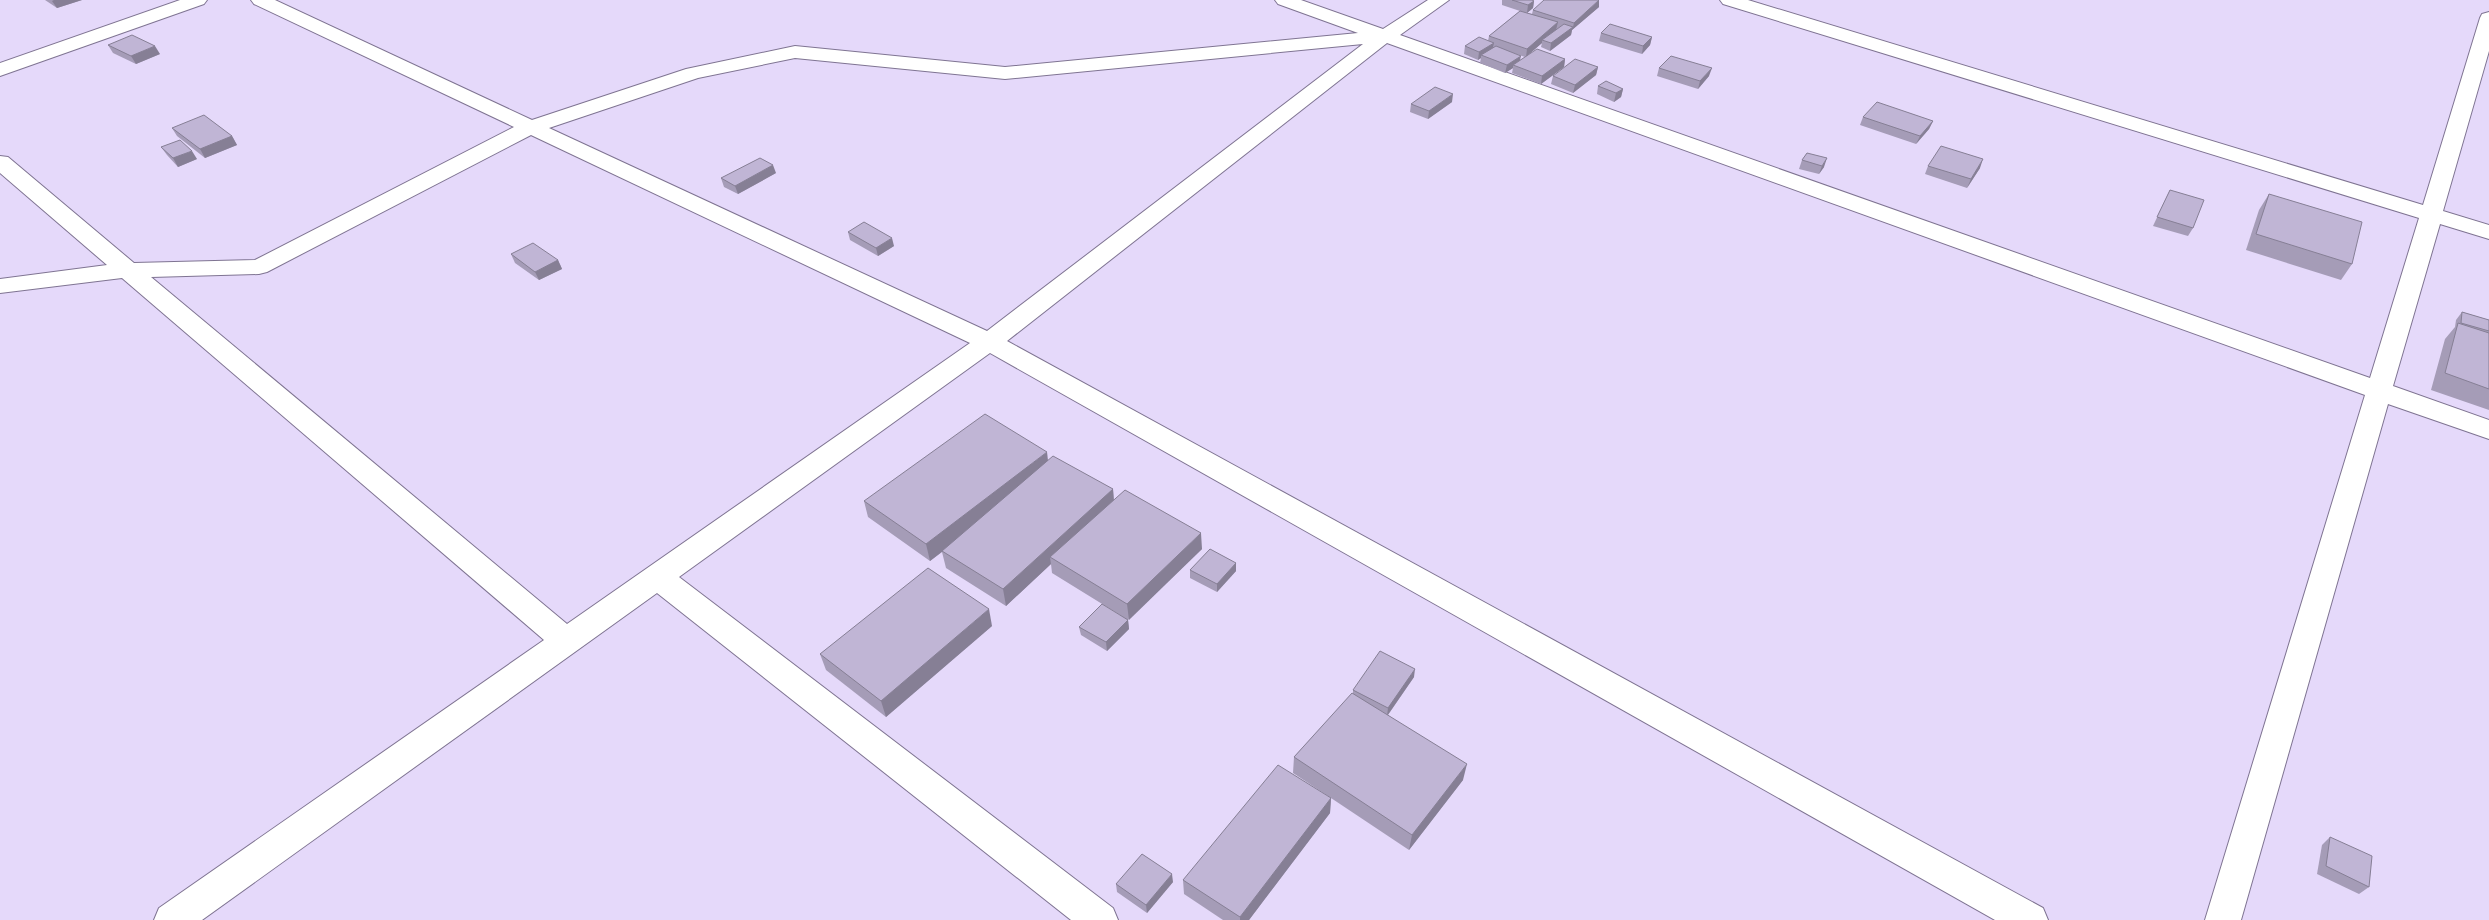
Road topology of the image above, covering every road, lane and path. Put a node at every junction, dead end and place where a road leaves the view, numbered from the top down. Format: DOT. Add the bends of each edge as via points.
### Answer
graph roads {
  1 [pos="198,0"];
  2 [pos="260,0"];
  3 [pos="1284,0"];
  4 [pos="1440,0"];
  5 [pos="1729,0"];
  6 [pos="2489,18"];
  7 [pos="1385,36"];
  8 [pos="0,70"];
  9 [pos="2480,83"];
  10 [pos="530,127"];
  11 [pos="0,162"];
  12 [pos="2431,214"];
  13 [pos="2489,232"];
  14 [pos="127,270"];
  15 [pos="0,286"];
  16 [pos="989,342"];
  17 [pos="2379,391"];
  18 [pos="2489,430"];
  19 [pos="656,577"];
  20 [pos="566,641"];
  21 [pos="172,920"];
  22 [pos="1100,920"];
  23 [pos="2030,920"];
  24 [pos="2223,920"];
  1 -- 8 [label="street"];
  2 -- 10 [label="street"];
  3 -- 7 [label="street"];
  4 -- 7 [label="street"];
  5 -- 12 [label="street"];
  6 -- 9 [label="street"];
  7 -- 10 [label="street" via="1005,73 795,52 693,73"];
  7 -- 16 [label="street"];
  7 -- 17 [label="street"];
  9 -- 12 [label="street"];
  10 -- 14 [label="street" via="259,267"];
  10 -- 16 [label="street"];
  11 -- 14 [label="street"];
  12 -- 13 [label="street"];
  12 -- 17 [label="street"];
  14 -- 15 [label="street"];
  14 -- 20 [label="street"];
  16 -- 19 [label="street"];
  16 -- 23 [label="street"];
  17 -- 18 [label="street"];
  17 -- 24 [label="street"];
  19 -- 20 [label="street"];
  19 -- 22 [label="street"];
  20 -- 21 [label="street"];
}
